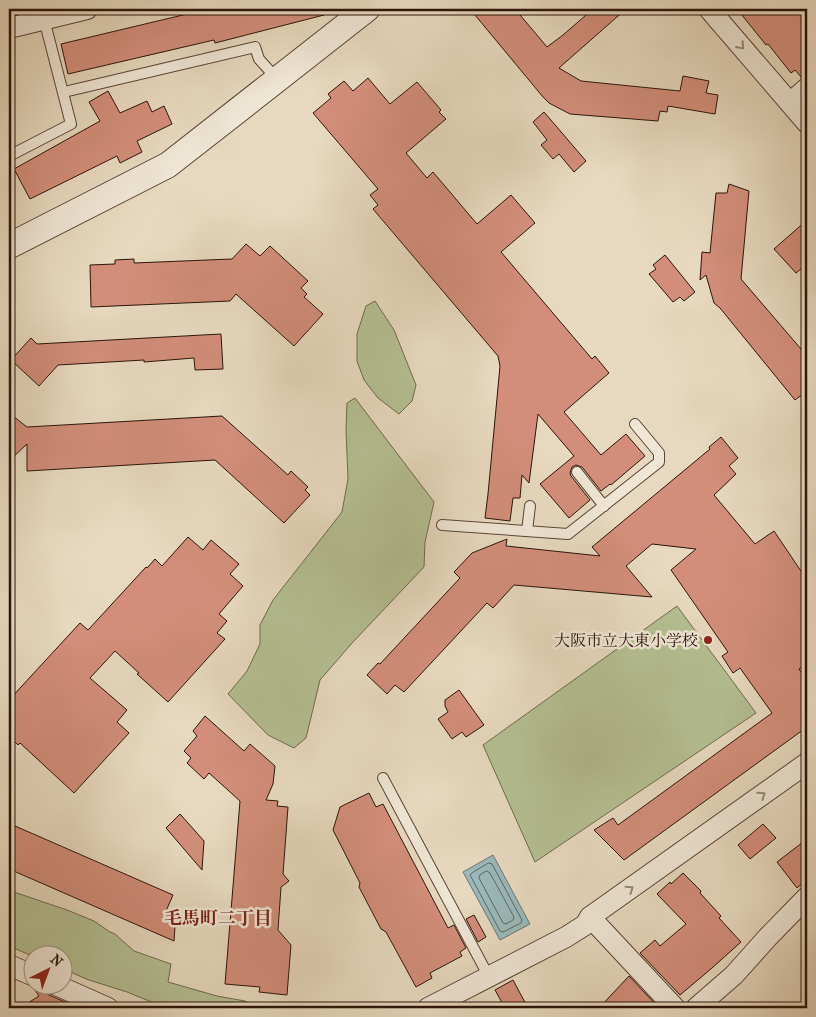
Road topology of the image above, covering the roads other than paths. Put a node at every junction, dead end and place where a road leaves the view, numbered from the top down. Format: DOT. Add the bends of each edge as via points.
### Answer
graph roads {
  1 [pos="87,9"];
  2 [pos="709,9"];
  3 [pos="356,12"];
  4 [pos="44,19"];
  5 [pos="9,28"];
  6 [pos="278,79"];
  7 [pos="807,88"];
  8 [pos="64,92"];
  9 [pos="790,103"];
  10 [pos="807,123"];
  11 [pos="9,156"];
  12 [pos="9,244"];
  13 [pos="635,424"];
  14 [pos="577,472"];
  15 [pos="530,506"];
  16 [pos="604,506"];
  17 [pos="442,525"];
  18 [pos="527,531"];
  19 [pos="807,763"];
  20 [pos="383,778"];
  21 [pos="807,897"];
  22 [pos="590,917"];
  23 [pos="9,965"];
  24 [pos="22,971"];
  25 [pos="489,977"];
  26 [pos="72,992"];
  27 [pos="108,1008"];
  28 [pos="428,1008"];
  29 [pos="675,1008"];
  30 [pos="696,1008"];
  1 -- 4 [label="street"];
  2 -- 9 [label="street, one-way"];
  3 -- 6 [label="street"];
  4 -- 5 [label="street"];
  4 -- 8 [label="lane"];
  6 -- 8 [label="lane" via="259,59 255,46"];
  6 -- 12 [label="street" via="168,165"];
  7 -- 9 [label="street"];
  8 -- 11 [label="lane" via="71,124"];
  9 -- 10 [label="street"];
  13 -- 16 [label="lane" via="659,453 659,462"];
  14 -- 16 [label="lane"];
  15 -- 18 [label="lane"];
  16 -- 18 [label="lane" via="568,534"];
  17 -- 18 [label="lane"];
  22 -- 19 [label="street, one-way"];
  20 -- 25 [label="lane"];
  21 -- 30 [label="street" via="734,975"];
  22 -- 25 [label="street" via="585,925 566,937"];
  22 -- 29 [label="street"];
  23 -- 24 [label="street"];
  25 -- 28 [label="street"];
  26 -- 27 [label="street"];
}
